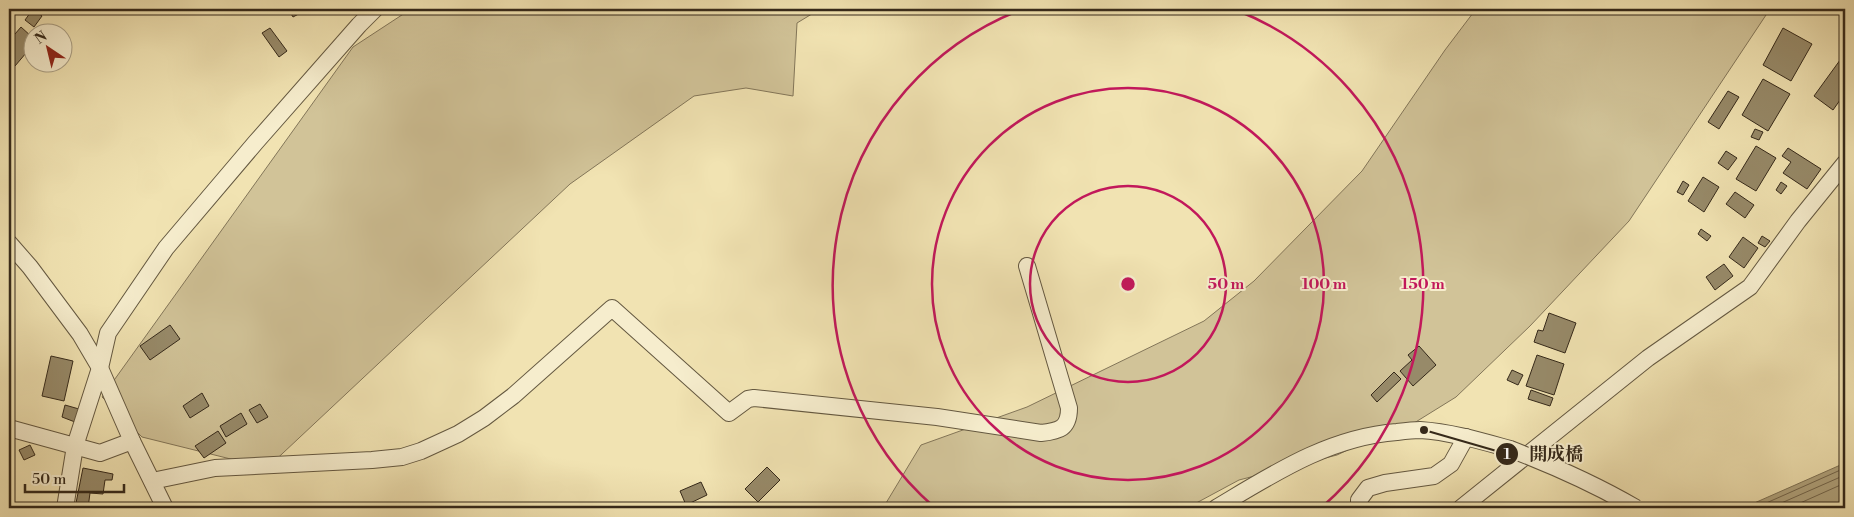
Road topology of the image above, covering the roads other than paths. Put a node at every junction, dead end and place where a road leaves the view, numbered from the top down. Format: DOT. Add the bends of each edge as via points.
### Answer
graph roads {
  1 [pos="375,9"];
  2 [pos="1845,163"];
  3 [pos="9,243"];
  4 [pos="1027,266"];
  5 [pos="100,368"];
  6 [pos="9,428"];
  7 [pos="1466,436"];
  8 [pos="132,440"];
  9 [pos="75,446"];
  10 [pos="152,481"];
  11 [pos="65,508"];
  12 [pos="165,508"];
  13 [pos="1216,508"];
  14 [pos="1359,508"];
  15 [pos="1461,508"];
  16 [pos="1636,508"];
  1 -- 5 [label="street" via="166,248 108,333"];
  2 -- 15 [label="street" via="1750,287 1648,358"];
  3 -- 5 [label="street" via="80,334"];
  4 -- 10 [label="street" via="1069,408 1067,424 1057,431 1041,433 937,417 754,398 729,413 612,308 484,418 421,452 372,460 214,468"];
  5 -- 8 [label="street"];
  5 -- 9 [label="street"];
  6 -- 9 [label="street"];
  7 -- 13 [label="street" via="1419,430 1355,439 1318,451"];
  7 -- 14 [label="street" via="1451,464 1434,476 1368,488 1359,500"];
  7 -- 16 [label="street, bridge" via="1510,449 1566,472"];
  8 -- 9 [label="street" via="100,452"];
  8 -- 10 [label="street"];
  9 -- 11 [label="street"];
  10 -- 12 [label="street"];
}
